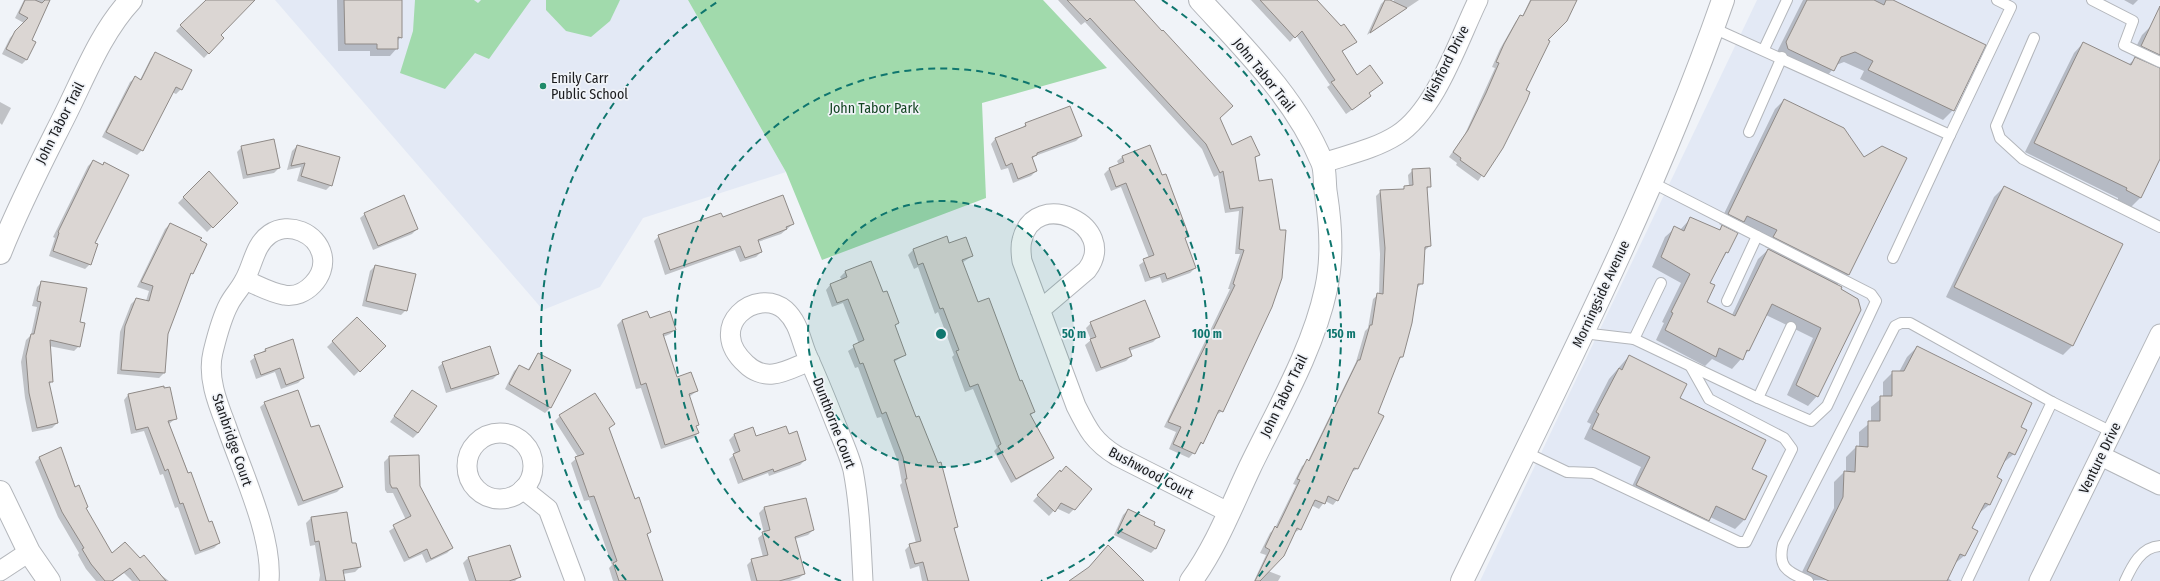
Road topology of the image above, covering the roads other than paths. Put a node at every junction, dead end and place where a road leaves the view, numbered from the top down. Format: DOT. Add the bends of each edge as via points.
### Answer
graph roads {
  1 [pos="131,0"];
  2 [pos="1200,0"];
  3 [pos="1478,0"];
  4 [pos="1723,0"];
  5 [pos="1787,0"];
  6 [pos="1997,0"];
  7 [pos="2092,0"];
  8 [pos="1713,28"];
  9 [pos="2034,38"];
  10 [pos="1764,49"];
  11 [pos="1782,57"];
  12 [pos="2160,62"];
  13 [pos="1749,132"];
  14 [pos="1950,135"];
  15 [pos="1323,163"];
  16 [pos="1653,183"];
  17 [pos="2160,227"];
  18 [pos="1757,236"];
  19 [pos="0,253"];
  20 [pos="1894,258"];
  21 [pos="245,280"];
  22 [pos="1661,283"];
  23 [pos="1727,301"];
  24 [pos="1040,310"];
  25 [pos="1791,327"];
  26 [pos="1583,333"];
  27 [pos="2160,334"];
  28 [pos="1634,339"];
  29 [pos="810,361"];
  30 [pos="1691,367"];
  31 [pos="1758,398"];
  32 [pos="2052,402"];
  33 [pos="2112,432"];
  34 [pos="1525,452"];
  35 [pos="2101,456"];
  36 [pos="2160,485"];
  37 [pos="524,489"];
  38 [pos="0,492"];
  39 [pos="1228,512"];
  40 [pos="2160,546"];
  41 [pos="29,552"];
  42 [pos="0,571"];
  43 [pos="50,581"];
  44 [pos="269,581"];
  45 [pos="575,581"];
  46 [pos="863,581"];
  47 [pos="1192,581"];
  48 [pos="1462,581"];
  49 [pos="1808,581"];
  50 [pos="1967,581"];
  51 [pos="2039,581"];
  52 [pos="2125,581"];
  1 -- 19 [label="street, John Tabor Trail" via="123,8 95,53 20,203"];
  2 -- 15 [label="street, John Tabor Trail" via="1277,87 1299,118"];
  3 -- 15 [label="street, Wishford Drive" via="1439,82 1419,114 1398,134 1383,142"];
  4 -- 8 [label="street, Morningside Avenue"];
  5 -- 10 [label="lane"];
  6 -- 14 [label="lane" via="2011,7"];
  7 -- 12 [label="lane" via="2133,21 2124,44"];
  8 -- 10 [label="lane"];
  8 -- 16 [label="street, Morningside Avenue"];
  9 -- 17 [label="lane" via="1996,126 2000,138 2023,159"];
  10 -- 11 [label="lane"];
  11 -- 13 [label="lane"];
  11 -- 14 [label="lane"];
  14 -- 20 [label="lane"];
  15 -- 39 [label="street, John Tabor Trail" via="1330,220 1330,256 1326,289 1311,338"];
  16 -- 18 [label="lane"];
  16 -- 26 [label="street, Morningside Avenue"];
  18 -- 23 [label="lane"];
  18 -- 31 [label="lane" via="1872,294 1876,301 1827,406 1811,421"];
  21 -- 44 [label="street, Stanbridge Court" via="229,304 218,331 210,364 216,399 268,552"];
  22 -- 28 [label="lane"];
  24 -- 24 [label="street, Bushwood Court" via="1087,270 1095,254 1094,244 1083,225 1064,214 1042,216 1030,225 1022,238 1022,261"];
  24 -- 39 [label="street, Bushwood Court" via="1076,406 1087,428 1101,446"];
  25 -- 31 [label="lane"];
  26 -- 28 [label="lane"];
  26 -- 34 [label="street, Morningside Avenue"];
  27 -- 33 [label="street, Venture Drive"];
  28 -- 30 [label="lane"];
  29 -- 46 [label="street, Dunthorne Court" via="852,468 860,519"];
  30 -- 31 [label="lane"];
  30 -- 34 [label="lane" via="1709,399 1784,438 1792,449 1746,542 1739,542 1593,473 1567,472"];
  32 -- 33 [label="lane"];
  32 -- 49 [label="lane" via="1910,323 1895,326 1783,544 1780,556 1783,566"];
  32 -- 50 [label="lane"];
  33 -- 35 [label="street, Venture Drive"];
  34 -- 48 [label="street, Morningside Avenue"];
  35 -- 36 [label="street"];
  35 -- 51 [label="street, Venture Drive"];
  37 -- 45 [label="street" via="548,509"];
  38 -- 41 [label="street"];
  39 -- 47 [label="street, John Tabor Trail" via="1200,570"];
  40 -- 52 [label="lane" via="2146,551 2134,563"];
  41 -- 42 [label="street"];
  41 -- 43 [label="street"];
}
